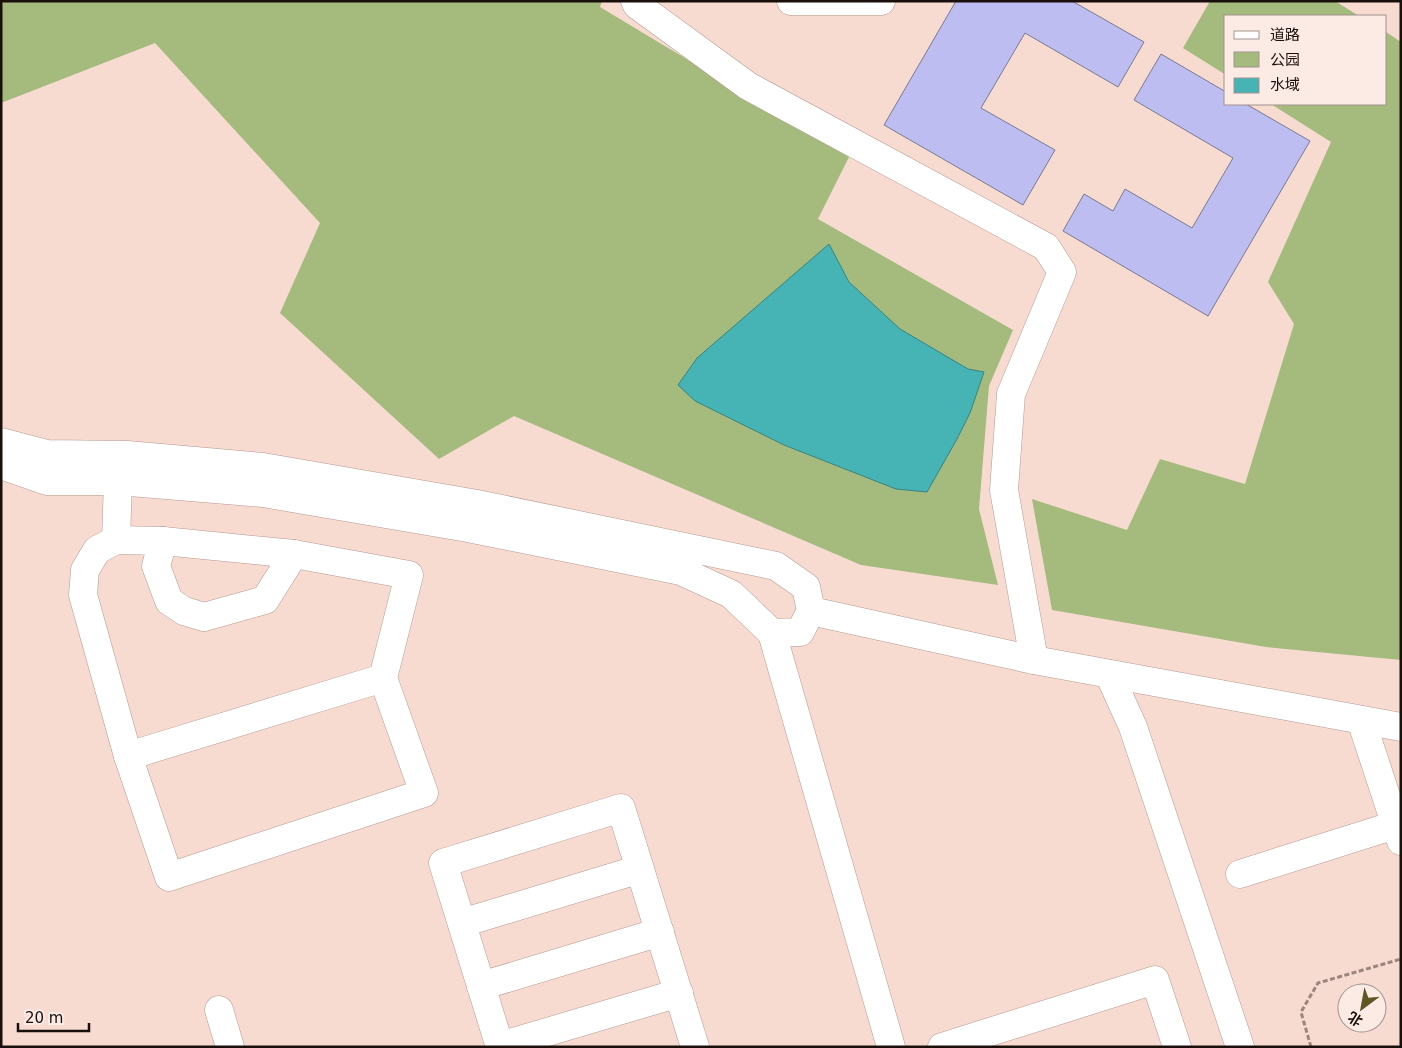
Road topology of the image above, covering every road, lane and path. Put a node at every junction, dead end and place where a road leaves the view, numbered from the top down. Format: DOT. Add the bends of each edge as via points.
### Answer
graph roads {
  1 [pos="635,1"];
  2 [pos="791,1"];
  3 [pos="881,1"];
  4 [pos="1,442"];
  5 [pos="1,465"];
  6 [pos="118,481"];
  7 [pos="116,540"];
  8 [pos="163,541"];
  9 [pos="294,554"];
  10 [pos="811,611"];
  11 [pos="772,632"];
  12 [pos="1034,660"];
  13 [pos="1109,674"];
  14 [pos="383,678"];
  15 [pos="1361,720"];
  16 [pos="1401,727"];
  17 [pos="128,756"];
  18 [pos="1398,833"];
  19 [pos="640,869"];
  20 [pos="1240,874"];
  21 [pos="462,923"];
  22 [pos="660,932"];
  23 [pos="1401,959"];
  24 [pos="482,986"];
  25 [pos="679,993"];
  26 [pos="218,1010"];
  27 [pos="230,1047"];
  28 [pos="500,1047"];
  29 [pos="695,1047"];
  30 [pos="890,1047"];
  31 [pos="942,1047"];
  32 [pos="1177,1047"];
  33 [pos="1240,1047"];
  34 [pos="1311,1047"];
  1 -- 12 [label="street" via="748,86 1046,247 1062,272 1010,394 1004,490"];
  2 -- 3 [label="street"];
  4 -- 10 [label="street" via="47,454 127,455 263,467 477,504 776,566 806,586"];
  5 -- 6 [label="street" via="47,481"];
  6 -- 7 [label="street"];
  6 -- 11 [label="street" via="263,493 468,528 681,571 731,594"];
  7 -- 8 [label="street"];
  7 -- 17 [label="street" via="97,550 84,570 83,595"];
  8 -- 9 [label="street"];
  8 -- 9 [label="street" via="156,566 169,601 184,611 204,617 265,600"];
  9 -- 14 [label="street" via="409,575"];
  10 -- 11 [label="street" via="800,632"];
  10 -- 12 [label="street"];
  11 -- 30 [label="street"];
  12 -- 13 [label="street"];
  13 -- 15 [label="street"];
  13 -- 33 [label="street" via="1133,727"];
  14 -- 17 [label="street"];
  14 -- 17 [label="street" via="424,793 169,877"];
  15 -- 16 [label="street"];
  15 -- 18 [label="street"];
  18 -- 20 [label="street"];
  19 -- 21 [label="street"];
  19 -- 21 [label="street" via="621,808 443,863"];
  19 -- 22 [label="street"];
  21 -- 24 [label="street"];
  22 -- 24 [label="street"];
  22 -- 25 [label="street"];
  23 -- 34 [label="path" via="1318,983 1301,1012"];
  24 -- 28 [label="street"];
  25 -- 28 [label="street"];
  25 -- 29 [label="street"];
  26 -- 27 [label="street"];
  31 -- 32 [label="street" via="1155,980"];
}
